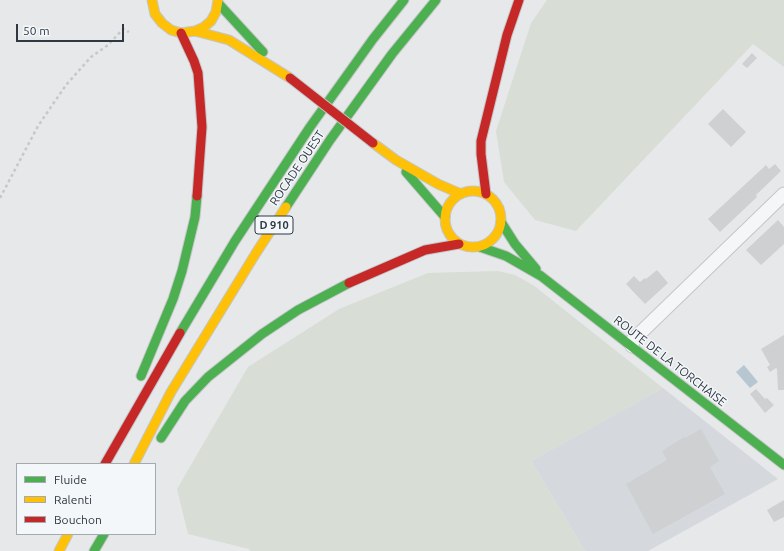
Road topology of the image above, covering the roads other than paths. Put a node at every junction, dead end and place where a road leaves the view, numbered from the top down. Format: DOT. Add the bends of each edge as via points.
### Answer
graph roads {
  1 [pos="152,0"];
  2 [pos="404,0"];
  3 [pos="436,0"];
  4 [pos="519,0"];
  5 [pos="218,1"];
  6 [pos="195,31"];
  7 [pos="181,32"];
  8 [pos="290,78"];
  9 [pos="396,160"];
  10 [pos="461,194"];
  11 [pos="486,194"];
  12 [pos="784,194"];
  13 [pos="445,217"];
  14 [pos="501,222"];
  15 [pos="459,244"];
  16 [pos="480,247"];
  17 [pos="541,276"];
  18 [pos="632,346"];
  19 [pos="137,386"];
  20 [pos="127,407"];
  21 [pos="157,444"];
  22 [pos="101,463"];
  23 [pos="106,463"];
  24 [pos="135,463"];
  25 [pos="784,465"];
  26 [pos="67,535"];
  27 [pos="97,535"];
  28 [pos="103,535"];
  29 [pos="59,551"];
  30 [pos="89,551"];
  31 [pos="94,551"];
  1 -- 7 [label="main road" via="155,14 162,24 171,30"];
  2 -- 23 [label="main road, ROCADE OUEST / D 910" via="310,127 235,241"];
  3 -- 24 [label="main road, ROCADE OUEST / D 910" via="392,54 334,134 260,247 171,392"];
  4 -- 11 [label="main road" via="507,35 481,141"];
  5 -- 6 [label="main road" via="211,20"];
  5 -- 8 [label="main road" via="239,27"];
  6 -- 7 [label="main road"];
  6 -- 8 [label="main road" via="229,40"];
  7 -- 19 [label="main road" via="198,73 201,102 201,158 196,210 173,300"];
  8 -- 9 [label="main road, bridge"];
  9 -- 10 [label="main road"];
  9 -- 13 [label="main road"];
  10 -- 11 [label="main road"];
  10 -- 13 [label="main road" via="450,203"];
  11 -- 14 [label="main road" via="498,206"];
  12 -- 18 [label="street" via="633,340"];
  13 -- 15 [label="main road" via="448,232"];
  14 -- 16 [label="main road" via="494,238"];
  14 -- 17 [label="main road, ROUTE DE LA TORCHAISE"];
  15 -- 16 [label="main road"];
  15 -- 21 [label="main road" via="425,250 409,256 298,310 208,377 185,401"];
  16 -- 17 [label="main road, ROUTE DE LA TORCHAISE" via="506,256"];
  17 -- 18 [label="main road, ROUTE DE LA TORCHAISE"];
  18 -- 25 [label="main road, ROUTE DE LA TORCHAISE"];
  20 -- 22 [label="main road"];
  26 -- 29 [label="main road"];
  27 -- 30 [label="main road"];
  28 -- 31 [label="main road"];
}
